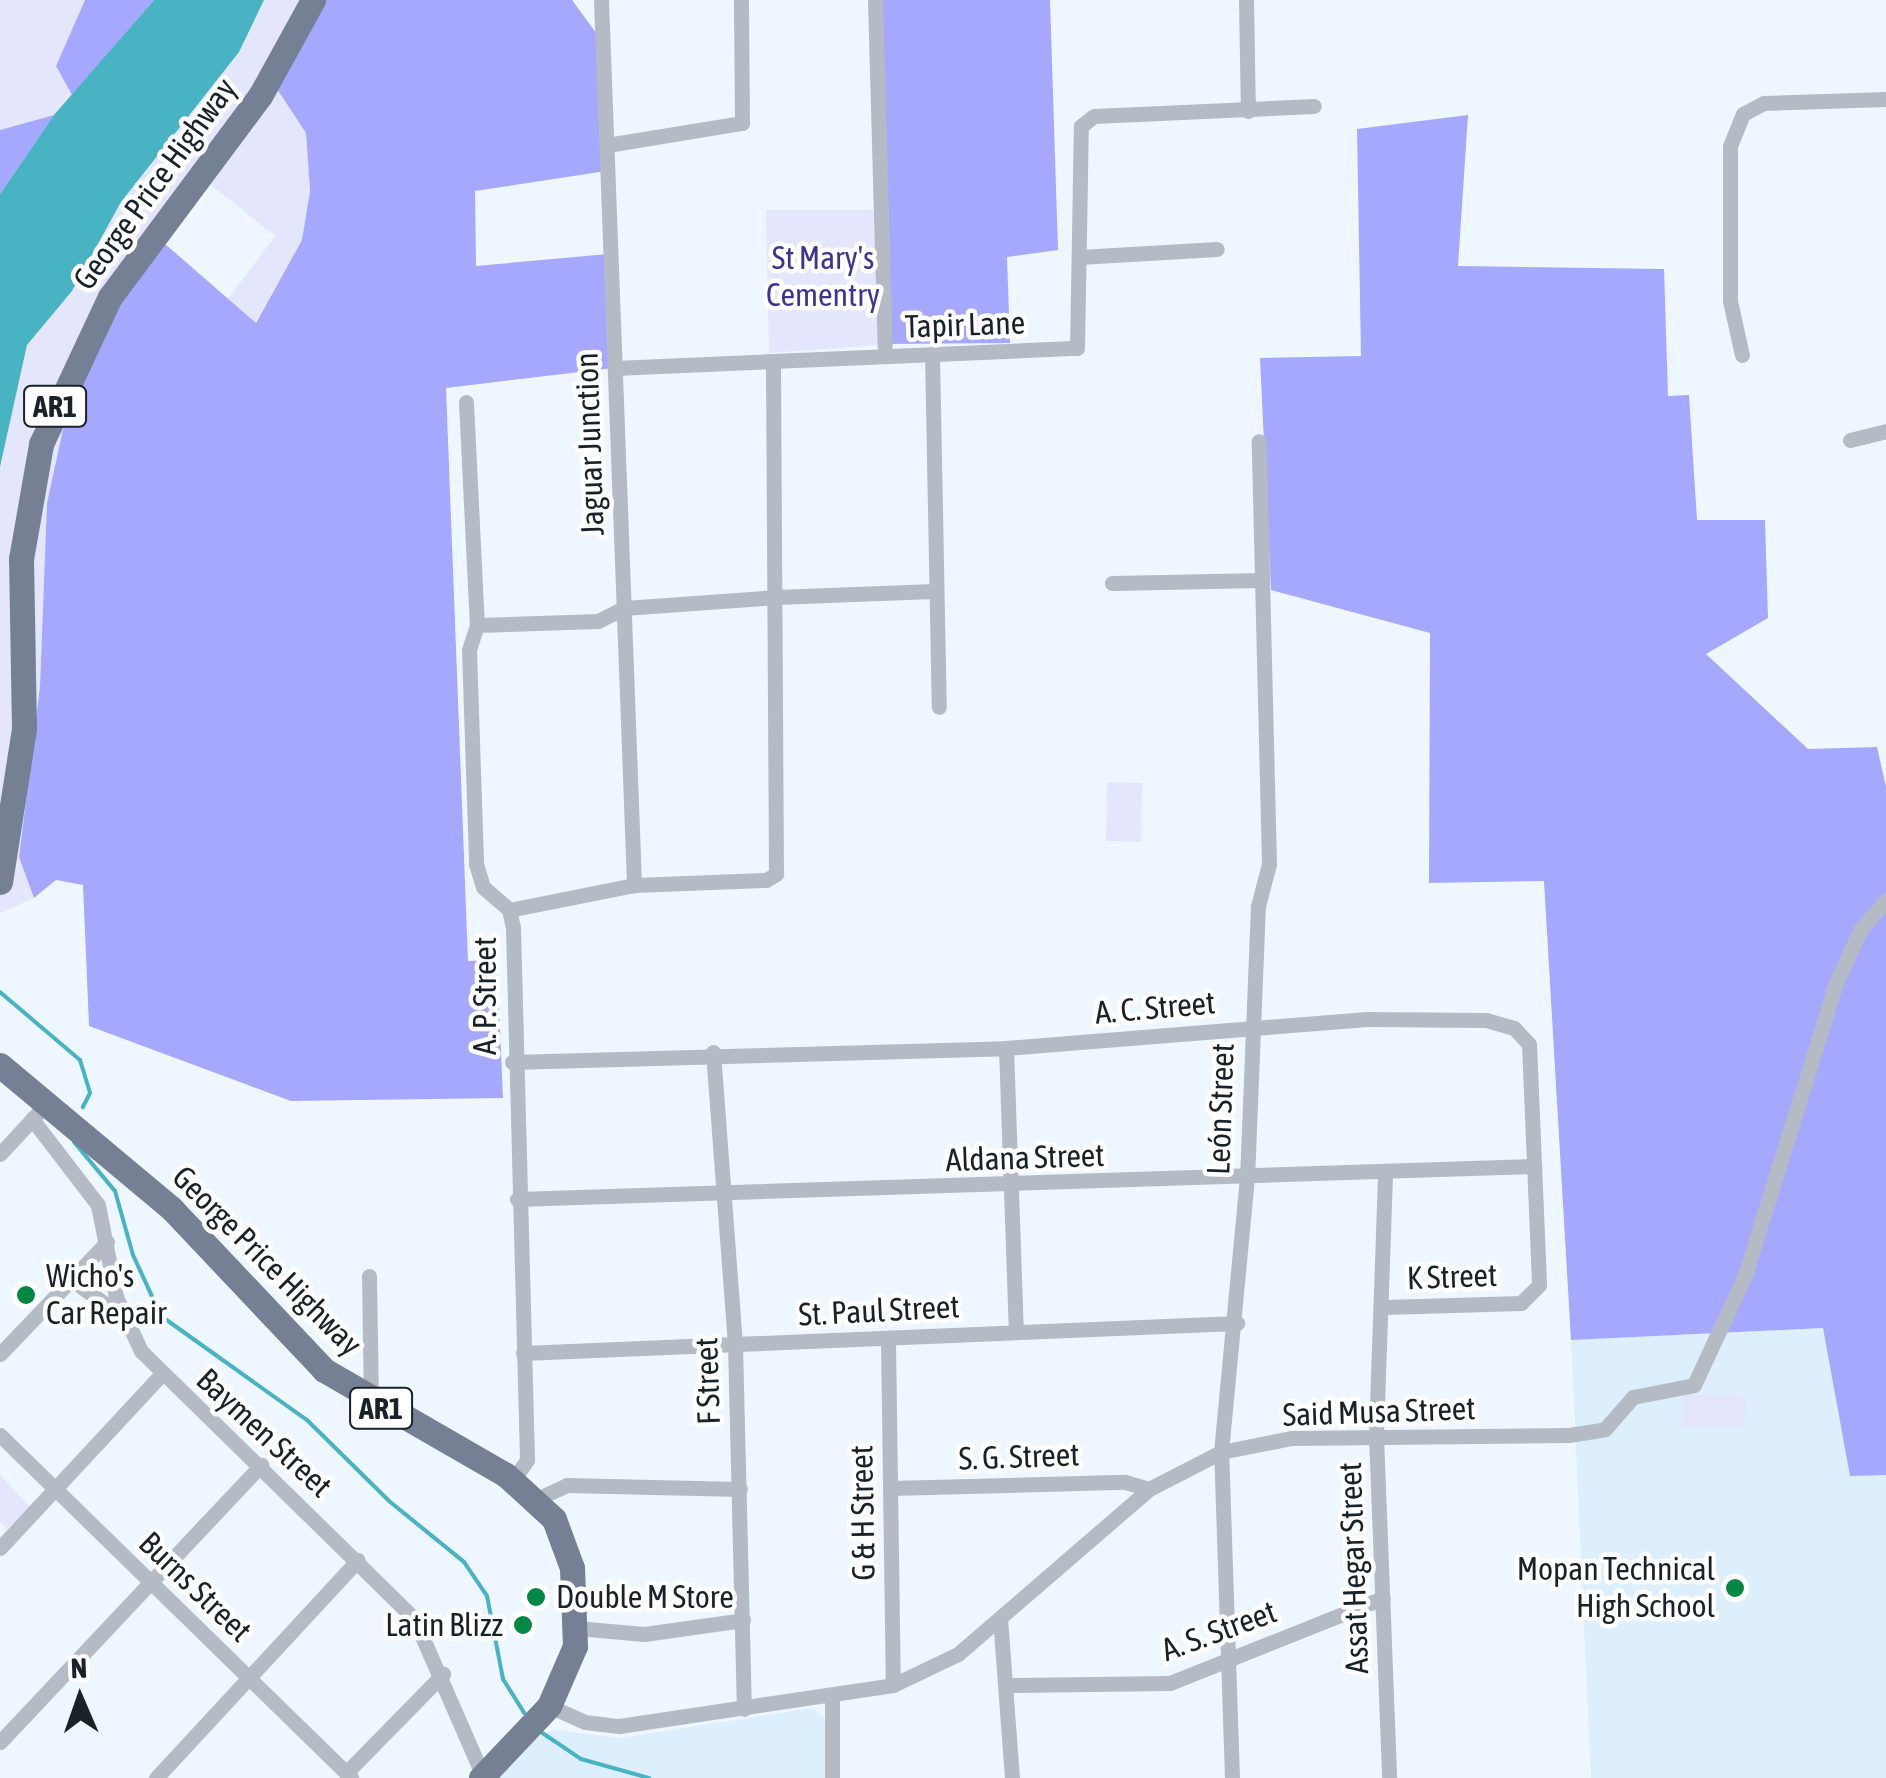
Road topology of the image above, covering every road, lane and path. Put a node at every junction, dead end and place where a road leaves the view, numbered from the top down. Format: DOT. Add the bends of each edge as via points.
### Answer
graph roads {
  1 [pos="312,0"];
  2 [pos="602,0"];
  3 [pos="740,0"];
  4 [pos="875,0"];
  5 [pos="1246,0"];
  6 [pos="1886,99"];
  7 [pos="1314,106"];
  8 [pos="1248,111"];
  9 [pos="607,146"];
  10 [pos="1217,248"];
  11 [pos="1079,257"];
  12 [pos="932,354"];
  13 [pos="1742,354"];
  14 [pos="884,356"];
  15 [pos="774,361"];
  16 [pos="615,368"];
  17 [pos="466,402"];
  18 [pos="1886,431"];
  19 [pos="1850,440"];
  20 [pos="1259,441"];
  21 [pos="1262,580"];
  22 [pos="1112,583"];
  23 [pos="934,591"];
  24 [pos="776,596"];
  25 [pos="624,608"];
  26 [pos="476,625"];
  27 [pos="939,708"];
  28 [pos="0,882"];
  29 [pos="634,885"];
  30 [pos="1886,900"];
  31 [pos="508,910"];
  32 [pos="1251,1028"];
  33 [pos="1006,1048"];
  34 [pos="713,1052"];
  35 [pos="512,1062"];
  36 [pos="0,1065"];
  37 [pos="40,1111"];
  38 [pos="0,1154"];
  39 [pos="1534,1166"];
  40 [pos="1385,1176"];
  41 [pos="1248,1179"];
  42 [pos="1015,1185"];
  43 [pos="724,1196"];
  44 [pos="517,1199"];
  45 [pos="108,1242"];
  46 [pos="369,1276"];
  47 [pos="68,1278"];
  48 [pos="1522,1303"];
  49 [pos="1385,1307"];
  50 [pos="122,1316"];
  51 [pos="1237,1323"];
  52 [pos="1016,1331"];
  53 [pos="888,1340"];
  54 [pos="734,1344"];
  55 [pos="523,1353"];
  56 [pos="0,1354"];
  57 [pos="162,1375"];
  58 [pos="371,1402"];
  59 [pos="0,1436"];
  60 [pos="1376,1436"];
  61 [pos="1220,1452"];
  62 [pos="260,1464"];
  63 [pos="513,1480"];
  64 [pos="58,1488"];
  65 [pos="740,1488"];
  66 [pos="890,1488"];
  67 [pos="1148,1489"];
  68 [pos="537,1499"];
  69 [pos="0,1548"];
  70 [pos="358,1560"];
  71 [pos="151,1585"];
  72 [pos="1383,1598"];
  73 [pos="1000,1618"];
  74 [pos="743,1620"];
  75 [pos="577,1628"];
  76 [pos="1232,1656"];
  77 [pos="443,1674"];
  78 [pos="250,1679"];
  79 [pos="893,1685"];
  80 [pos="1009,1685"];
  81 [pos="832,1698"];
  82 [pos="549,1706"];
  83 [pos="744,1709"];
  84 [pos="0,1742"];
  85 [pos="349,1775"];
  86 [pos="482,1777"];
  87 [pos="156,1778"];
  88 [pos="832,1778"];
  89 [pos="1012,1778"];
  90 [pos="1232,1778"];
  91 [pos="1389,1778"];
  1 -- 28 [label="highway, George Price Highway / AR1" via="260,96 110,298 41,444 21,559 24,729"];
  2 -- 9 [label="street, Jaguar Junction"];
  3 -- 9 [label="street" via="742,123"];
  4 -- 14 [label="street"];
  5 -- 8 [label="street"];
  6 -- 13 [label="street" via="1764,103 1742,114 1730,146 1730,302"];
  7 -- 8 [label="street"];
  8 -- 11 [label="street" via="1094,116 1082,126"];
  9 -- 16 [label="street, Jaguar Junction"];
  10 -- 11 [label="street"];
  11 -- 12 [label="street, Tapir Lane" via="1078,348"];
  12 -- 14 [label="street, Tapir Lane"];
  12 -- 23 [label="street"];
  14 -- 15 [label="street, Tapir Lane"];
  15 -- 16 [label="street, Tapir Lane"];
  15 -- 24 [label="street"];
  16 -- 25 [label="street, Jaguar Junction"];
  17 -- 26 [label="street, A. P. Street"];
  18 -- 19 [label="street"];
  20 -- 21 [label="street, León Street"];
  21 -- 22 [label="street"];
  21 -- 32 [label="street, León Street" via="1269,864 1258,906"];
  23 -- 24 [label="street"];
  23 -- 27 [label="street"];
  24 -- 25 [label="street"];
  24 -- 29 [label="street" via="776,874 766,880"];
  25 -- 26 [label="street" via="598,621"];
  25 -- 29 [label="street, Jaguar Junction"];
  26 -- 31 [label="street, A. P. Street" via="470,650 476,864 483,887"];
  29 -- 31 [label="street"];
  30 -- 60 [label="street, Said Musa Street" via="1860,930 1836,982 1745,1275 1694,1385 1632,1397 1605,1429 1569,1436"];
  31 -- 35 [label="street, A. P. Street"];
  32 -- 33 [label="street, A. C. Street"];
  32 -- 39 [label="street, A. C. Street" via="1366,1020 1486,1020 1514,1028 1529,1044"];
  32 -- 41 [label="street, León Street"];
  33 -- 34 [label="street, A. C. Street"];
  33 -- 42 [label="street"];
  34 -- 35 [label="street, A. C. Street"];
  34 -- 43 [label="street, F Street"];
  35 -- 44 [label="street, A. P. Street"];
  36 -- 37 [label="highway, George Price Highway / AR1"];
  37 -- 38 [label="street"];
  37 -- 45 [label="street, Baymen Street" via="89,1189"];
  37 -- 58 [label="highway, George Price Highway / AR1" via="172,1208 324,1370"];
  39 -- 40 [label="street, Aldana Street"];
  39 -- 48 [label="street, A. C. Street" via="1539,1285"];
  40 -- 41 [label="street, Aldana Street"];
  40 -- 49 [label="street, Assat Hegar Street"];
  41 -- 42 [label="street, Aldana Street"];
  41 -- 51 [label="street, León Street"];
  42 -- 43 [label="street, Aldana Street"];
  42 -- 52 [label="street"];
  43 -- 44 [label="street, Aldana Street"];
  43 -- 54 [label="street, F Street"];
  44 -- 55 [label="street, A. P. Street"];
  45 -- 47 [label="street"];
  45 -- 50 [label="street, Baymen Street"];
  46 -- 58 [label="street"];
  47 -- 50 [label="street"];
  47 -- 56 [label="street"];
  48 -- 49 [label="street, K Street"];
  49 -- 60 [label="street, Assat Hegar Street"];
  50 -- 57 [label="street, Baymen Street"];
  51 -- 52 [label="street, St. Paul Street"];
  51 -- 61 [label="street, León Street"];
  52 -- 53 [label="street, St. Paul Street"];
  53 -- 54 [label="street, St. Paul Street"];
  53 -- 66 [label="street, G & H Street"];
  54 -- 55 [label="street, St. Paul Street"];
  54 -- 65 [label="street, F Street"];
  55 -- 63 [label="street, A. P. Street" via="527,1460"];
  57 -- 62 [label="street, Baymen Street"];
  57 -- 64 [label="street"];
  58 -- 63 [label="highway, George Price Highway / AR1"];
  59 -- 64 [label="street, Burns Street"];
  60 -- 61 [label="street, Said Musa Street" via="1291,1438"];
  60 -- 72 [label="street, Assat Hegar Street"];
  61 -- 67 [label="street, Said Musa Street"];
  61 -- 76 [label="street, León Street"];
  62 -- 70 [label="street, Baymen Street"];
  62 -- 71 [label="street"];
  63 -- 68 [label="highway, George Price Highway / AR1"];
  64 -- 69 [label="street"];
  64 -- 71 [label="street, Burns Street"];
  65 -- 68 [label="street" via="567,1486"];
  65 -- 74 [label="street, F Street"];
  66 -- 67 [label="street, S. G. Street" via="1125,1482"];
  66 -- 79 [label="street, G & H Street"];
  67 -- 73 [label="street, Said Musa Street"];
  68 -- 75 [label="highway, George Price Highway / AR1" via="568,1551"];
  70 -- 77 [label="street, Baymen Street" via="414,1618"];
  70 -- 78 [label="street"];
  71 -- 78 [label="street, Burns Street"];
  71 -- 84 [label="street"];
  72 -- 76 [label="street, A. S. Street"];
  72 -- 91 [label="street, Assat Hegar Street"];
  73 -- 79 [label="street, Said Musa Street" via="958,1654"];
  73 -- 80 [label="street"];
  74 -- 75 [label="street" via="644,1634"];
  74 -- 83 [label="street, F Street"];
  75 -- 82 [label="highway, George Price Highway / AR1"];
  76 -- 80 [label="street, A. S. Street" via="1170,1682"];
  76 -- 90 [label="street, León Street"];
  77 -- 85 [label="street"];
  77 -- 86 [label="street, Baymen Street"];
  78 -- 85 [label="street, Burns Street"];
  78 -- 87 [label="street"];
  79 -- 81 [label="street, Said Musa Street"];
  80 -- 89 [label="street"];
  81 -- 83 [label="street, Said Musa Street"];
  81 -- 88 [label="street"];
  82 -- 83 [label="street, Said Musa Street" via="586,1722 620,1726"];
  82 -- 86 [label="highway, George Price Highway / AR1"];
}
